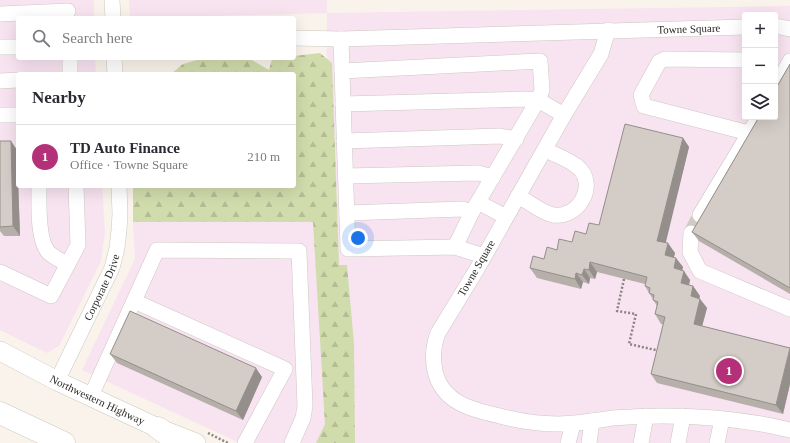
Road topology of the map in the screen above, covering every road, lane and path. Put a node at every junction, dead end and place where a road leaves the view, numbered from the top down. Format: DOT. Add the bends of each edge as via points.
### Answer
graph roads {
  1 [pos="112,0"];
  2 [pos="68,10"];
  3 [pos="0,14"];
  4 [pos="113,16"];
  5 [pos="742,27"];
  6 [pos="778,27"];
  7 [pos="790,29"];
  8 [pos="608,30"];
  9 [pos="296,38"];
  10 [pos="342,39"];
  11 [pos="0,47"];
  12 [pos="16,47"];
  13 [pos="70,60"];
  14 [pos="114,60"];
  15 [pos="742,60"];
  16 [pos="790,61"];
  17 [pos="342,71"];
  18 [pos="70,72"];
  19 [pos="115,72"];
  20 [pos="779,73"];
  21 [pos="16,80"];
  22 [pos="0,81"];
  23 [pos="776,84"];
  24 [pos="538,100"];
  25 [pos="343,104"];
  26 [pos="0,115"];
  27 [pos="16,115"];
  28 [pos="564,115"];
  29 [pos="757,120"];
  30 [pos="749,133"];
  31 [pos="516,139"];
  32 [pos="344,141"];
  33 [pos="545,150"];
  34 [pos="345,176"];
  35 [pos="493,177"];
  36 [pos="39,188"];
  37 [pos="76,188"];
  38 [pos="119,188"];
  39 [pos="518,196"];
  40 [pos="475,207"];
  41 [pos="347,213"];
  42 [pos="700,215"];
  43 [pos="506,217"];
  44 [pos="691,233"];
  45 [pos="455,247"];
  46 [pos="484,256"];
  47 [pos="67,264"];
  48 [pos="0,272"];
  49 [pos="624,279"];
  50 [pos="134,301"];
  51 [pos="790,308"];
  52 [pos="0,351"];
  53 [pos="662,351"];
  54 [pos="57,381"];
  55 [pos="91,396"];
  56 [pos="0,413"];
  57 [pos="646,416"];
  58 [pos="683,416"];
  59 [pos="722,419"];
  60 [pos="592,422"];
  61 [pos="573,424"];
  62 [pos="158,428"];
  63 [pos="790,430"];
  64 [pos="64,443"];
  65 [pos="179,443"];
  66 [pos="196,443"];
  67 [pos="245,443"];
  68 [pos="292,443"];
  69 [pos="568,443"];
  70 [pos="589,443"];
  71 [pos="641,443"];
  72 [pos="678,443"];
  73 [pos="717,443"];
  1 -- 4 [label="street"];
  2 -- 3 [label="street"];
  5 -- 8 [label="street, Towne Square"];
  6 -- 7 [label="street"];
  8 -- 10 [label="street, Towne Square" via="494,36"];
  8 -- 28 [label="street, Towne Square" via="601,54"];
  9 -- 10 [label="street, Towne Square"];
  10 -- 17 [label="street"];
  11 -- 12 [label="street"];
  13 -- 18 [label="street"];
  14 -- 19 [label="street"];
  15 -- 30 [label="street" via="665,59 659,62 641,95 644,106"];
  16 -- 20 [label="street"];
  17 -- 24 [label="street" via="540,61 542,90"];
  17 -- 25 [label="street"];
  20 -- 23 [label="street"];
  21 -- 22 [label="street"];
  24 -- 25 [label="street"];
  24 -- 28 [label="street"];
  24 -- 31 [label="street"];
  25 -- 32 [label="street"];
  26 -- 27 [label="street"];
  28 -- 33 [label="street, Towne Square"];
  29 -- 30 [label="street"];
  30 -- 42 [label="street"];
  31 -- 32 [label="street" via="500,136"];
  31 -- 35 [label="street"];
  32 -- 34 [label="street"];
  33 -- 39 [label="street, Towne Square"];
  33 -- 39 [label="street" via="573,163 581,170 586,180 582,202 575,210 554,215"];
  34 -- 35 [label="street" via="478,172"];
  34 -- 41 [label="street"];
  35 -- 40 [label="street"];
  36 -- 47 [label="street" via="41,237 44,246 49,254"];
  37 -- 47 [label="street" via="78,245"];
  38 -- 54 [label="street, Corporate Drive" via="119,230 112,268"];
  39 -- 43 [label="street, Towne Square"];
  40 -- 41 [label="street"];
  40 -- 43 [label="street"];
  40 -- 45 [label="street"];
  41 -- 45 [label="street" via="348,249"];
  43 -- 46 [label="street, Towne Square"];
  44 -- 51 [label="street" via="690,252 700,271"];
  45 -- 46 [label="street"];
  46 -- 61 [label="street, Towne Square" via="434,343 434,364 439,383 444,392 459,404 481,412 538,423"];
  47 -- 48 [label="street" via="50,296"];
  49 -- 53 [label="path" via="617,311 636,314 629,344"];
  50 -- 55 [label="street"];
  50 -- 67 [label="street" via="285,369"];
  50 -- 68 [label="street" via="157,250 299,251 305,406 303,418"];
  52 -- 54 [label="main road, Northwestern Highway"];
  54 -- 55 [label="main road, Northwestern Highway"];
  55 -- 62 [label="main road, Northwestern Highway"];
  56 -- 64 [label="highway"];
  57 -- 58 [label="street, Towne Square"];
  57 -- 60 [label="street, Towne Square"];
  57 -- 71 [label="street"];
  58 -- 59 [label="street, Towne Square"];
  58 -- 72 [label="street"];
  59 -- 63 [label="street, Towne Square"];
  59 -- 73 [label="street"];
  60 -- 61 [label="street, Towne Square"];
  60 -- 70 [label="street"];
  61 -- 69 [label="street"];
  62 -- 65 [label="highway"];
  62 -- 66 [label="main road, Northwestern Highway"];
}
